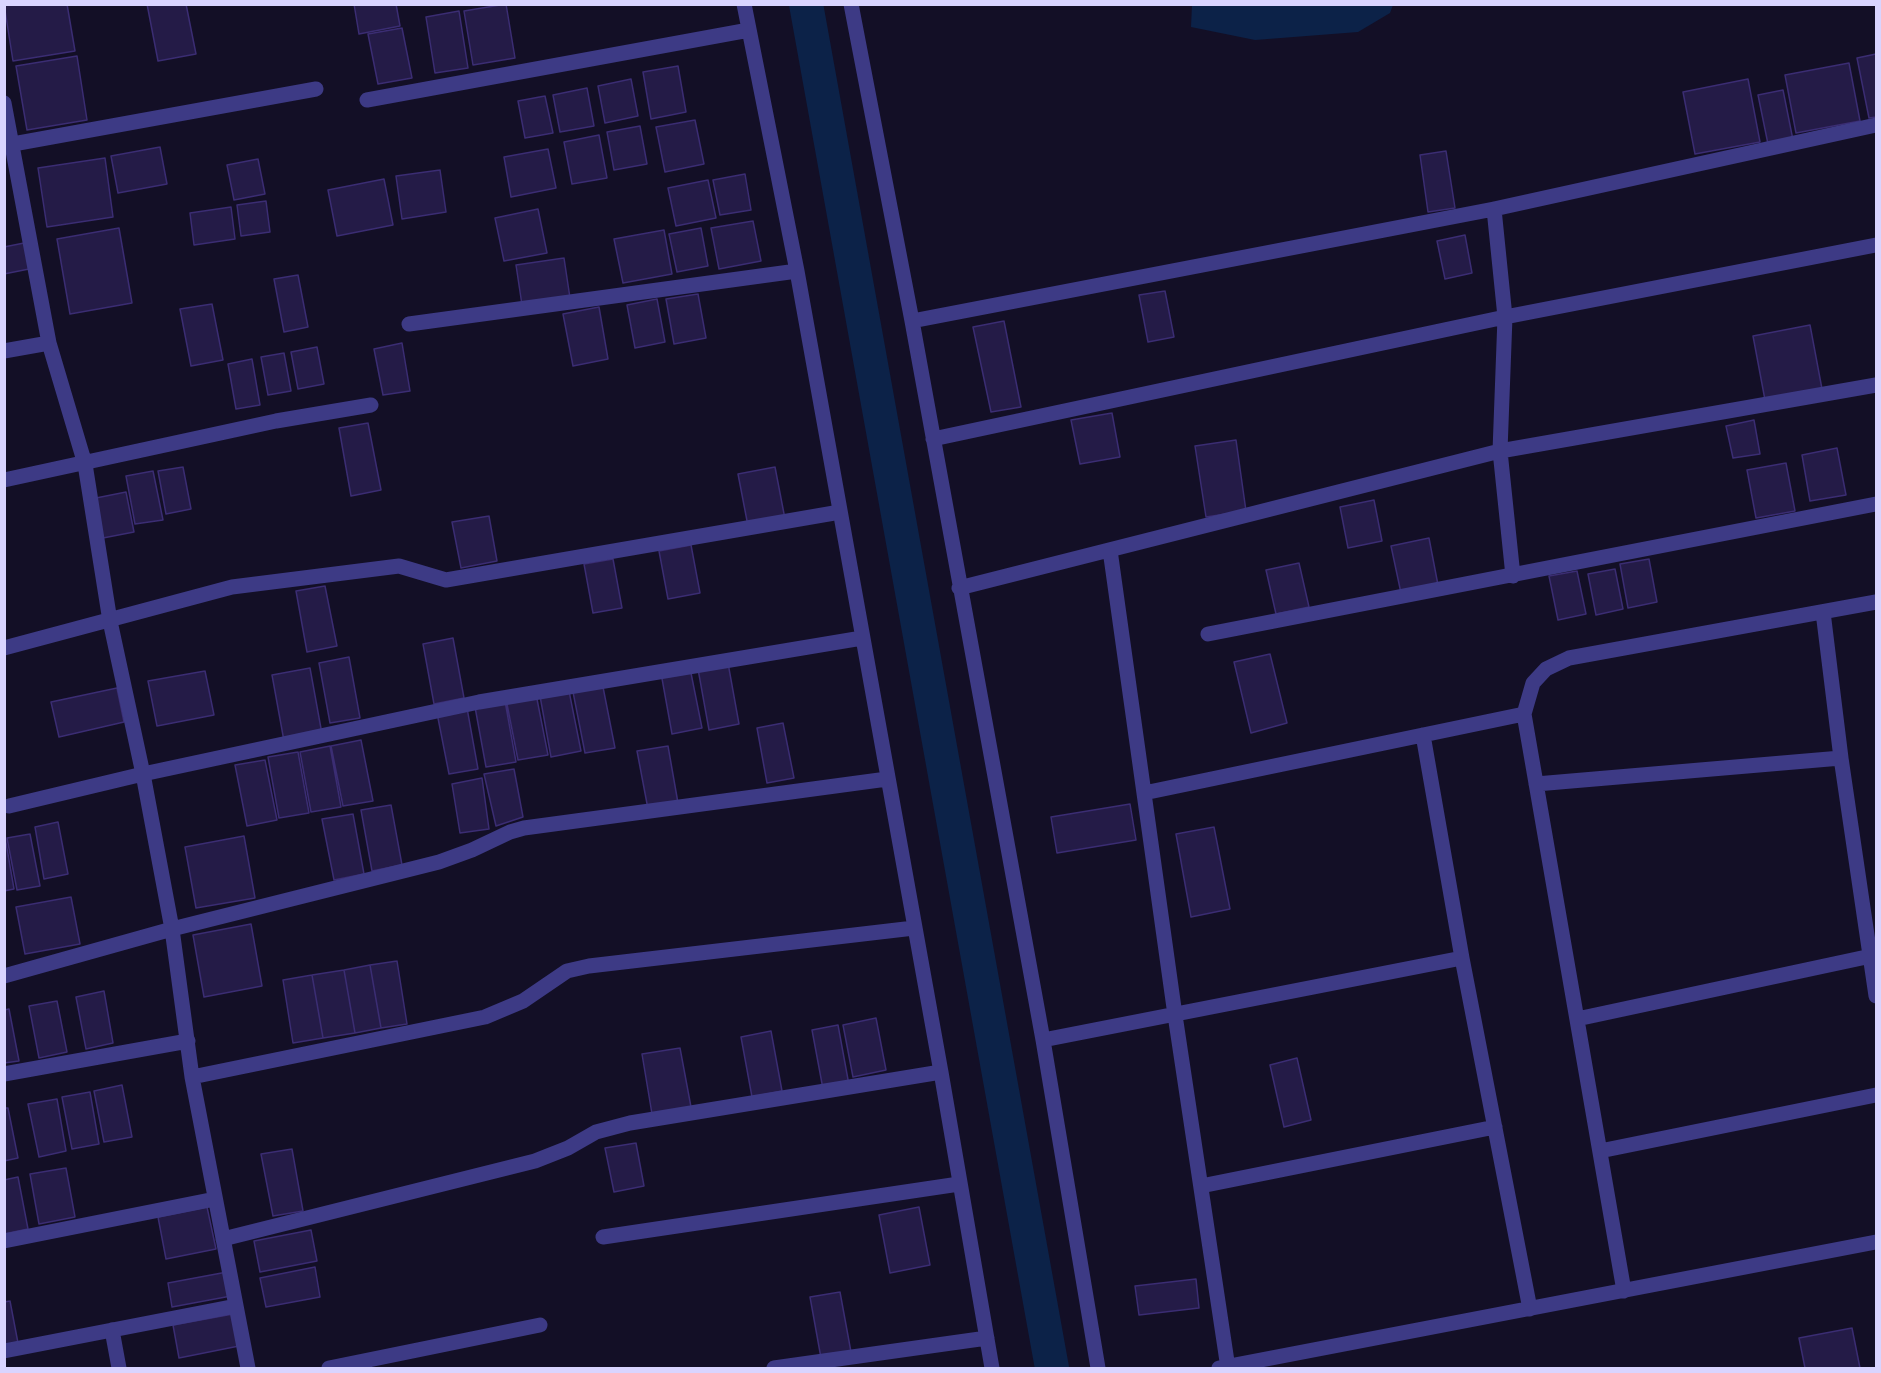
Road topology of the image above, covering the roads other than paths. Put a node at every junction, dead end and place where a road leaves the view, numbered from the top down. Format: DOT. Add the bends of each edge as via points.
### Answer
graph roads {
  1 [pos="744,4"];
  2 [pos="851,4"];
  3 [pos="749,30"];
  4 [pos="316,89"];
  5 [pos="367,100"];
  6 [pos="4,103"];
  7 [pos="1876,125"];
  8 [pos="13,144"];
  9 [pos="1494,209"];
  10 [pos="1876,245"];
  11 [pos="796,271"];
  12 [pos="1505,317"];
  13 [pos="912,321"];
  14 [pos="409,324"];
  15 [pos="49,343"];
  16 [pos="4,351"];
  17 [pos="1876,385"];
  18 [pos="371,405"];
  19 [pos="933,439"];
  20 [pos="1500,451"];
  21 [pos="85,464"];
  22 [pos="4,480"];
  23 [pos="1876,504"];
  24 [pos="840,512"];
  25 [pos="1110,550"];
  26 [pos="1513,576"];
  27 [pos="959,588"];
  28 [pos="1876,602"];
  29 [pos="1823,612"];
  30 [pos="110,621"];
  31 [pos="1208,634"];
  32 [pos="862,638"];
  33 [pos="4,648"];
  34 [pos="1524,714"];
  35 [pos="1424,735"];
  36 [pos="1841,758"];
  37 [pos="143,774"];
  38 [pos="887,779"];
  39 [pos="1536,784"];
  40 [pos="1144,793"];
  41 [pos="9,807"];
  42 [pos="914,928"];
  43 [pos="172,929"];
  44 [pos="1871,956"];
  45 [pos="1462,958"];
  46 [pos="4,976"];
  47 [pos="1876,996"];
  48 [pos="1175,1014"];
  49 [pos="1577,1019"];
  50 [pos="1043,1040"];
  51 [pos="188,1041"];
  52 [pos="941,1072"];
  53 [pos="4,1074"];
  54 [pos="192,1077"];
  55 [pos="1876,1095"];
  56 [pos="1495,1126"];
  57 [pos="1599,1151"];
  58 [pos="959,1184"];
  59 [pos="1201,1186"];
  60 [pos="215,1199"];
  61 [pos="603,1237"];
  62 [pos="223,1239"];
  63 [pos="4,1241"];
  64 [pos="1876,1242"];
  65 [pos="1624,1291"];
  66 [pos="236,1306"];
  67 [pos="1530,1309"];
  68 [pos="540,1325"];
  69 [pos="112,1330"];
  70 [pos="987,1338"];
  71 [pos="4,1351"];
  72 [pos="119,1368"];
  73 [pos="248,1368"];
  74 [pos="329,1368"];
  75 [pos="774,1368"];
  76 [pos="992,1368"];
  77 [pos="1098,1368"];
  78 [pos="1225,1368"];
  1 -- 3 [label="street"];
  2 -- 13 [label="street"];
  3 -- 5 [label="street"];
  3 -- 11 [label="street"];
  4 -- 8 [label="street"];
  6 -- 8 [label="street"];
  7 -- 9 [label="street"];
  8 -- 15 [label="street"];
  9 -- 12 [label="street"];
  9 -- 13 [label="street"];
  10 -- 12 [label="street"];
  11 -- 14 [label="street"];
  11 -- 24 [label="street"];
  12 -- 19 [label="street"];
  12 -- 20 [label="street"];
  13 -- 19 [label="street"];
  15 -- 16 [label="street"];
  15 -- 21 [label="street"];
  17 -- 20 [label="street"];
  18 -- 21 [label="street" via="276,421"];
  19 -- 27 [label="street"];
  20 -- 25 [label="street"];
  20 -- 26 [label="street"];
  21 -- 22 [label="street"];
  21 -- 30 [label="street"];
  23 -- 26 [label="street"];
  24 -- 30 [label="street" via="446,580 399,566 232,587"];
  24 -- 32 [label="street"];
  25 -- 27 [label="street"];
  25 -- 40 [label="street"];
  26 -- 31 [label="street"];
  27 -- 50 [label="street"];
  28 -- 29 [label="street"];
  29 -- 34 [label="street" via="1569,658 1546,669 1533,683"];
  29 -- 36 [label="street"];
  30 -- 33 [label="street"];
  30 -- 37 [label="street"];
  32 -- 37 [label="street" via="478,702"];
  32 -- 38 [label="street"];
  34 -- 35 [label="street"];
  34 -- 39 [label="street"];
  35 -- 40 [label="street"];
  35 -- 45 [label="street"];
  36 -- 39 [label="street"];
  36 -- 44 [label="street"];
  37 -- 41 [label="street"];
  37 -- 43 [label="street"];
  38 -- 42 [label="street"];
  38 -- 43 [label="street" via="524,828 439,862"];
  39 -- 49 [label="street"];
  40 -- 48 [label="street"];
  42 -- 52 [label="street"];
  42 -- 54 [label="street" via="589,966 567,971 523,1001 485,1017"];
  43 -- 46 [label="street"];
  43 -- 51 [label="street"];
  44 -- 47 [label="street"];
  44 -- 49 [label="street"];
  45 -- 48 [label="street"];
  45 -- 56 [label="street"];
  48 -- 50 [label="street"];
  48 -- 59 [label="street"];
  49 -- 57 [label="street"];
  50 -- 77 [label="street"];
  51 -- 53 [label="street"];
  51 -- 54 [label="street"];
  52 -- 58 [label="street"];
  52 -- 62 [label="street" via="630,1123 596,1132 535,1161"];
  54 -- 60 [label="street"];
  55 -- 57 [label="street"];
  56 -- 59 [label="street"];
  56 -- 67 [label="street"];
  57 -- 65 [label="street"];
  58 -- 61 [label="street"];
  58 -- 70 [label="street"];
  59 -- 78 [label="street"];
  60 -- 62 [label="street"];
  60 -- 63 [label="street"];
  62 -- 66 [label="street"];
  64 -- 65 [label="street"];
  65 -- 67 [label="street"];
  66 -- 69 [label="street"];
  66 -- 73 [label="street"];
  67 -- 78 [label="street"];
  68 -- 74 [label="street"];
  69 -- 71 [label="street"];
  69 -- 72 [label="street"];
  70 -- 75 [label="street"];
  70 -- 76 [label="street"];
}
